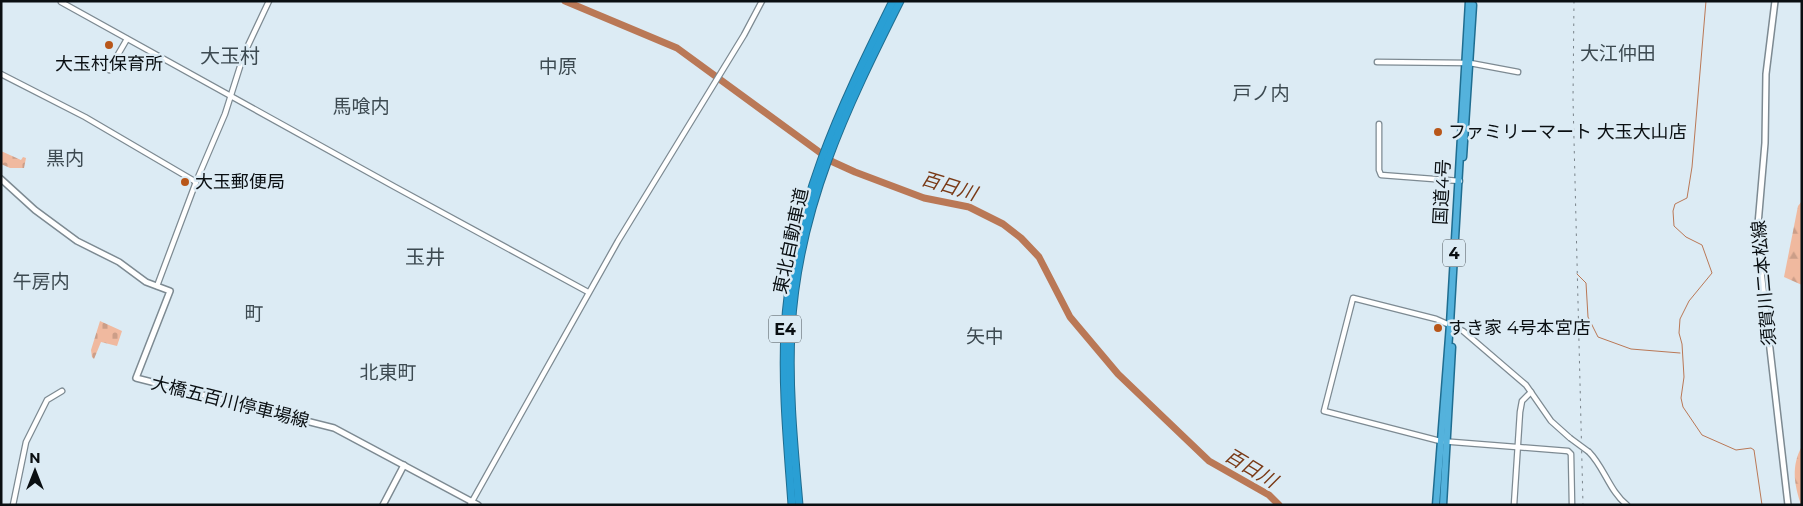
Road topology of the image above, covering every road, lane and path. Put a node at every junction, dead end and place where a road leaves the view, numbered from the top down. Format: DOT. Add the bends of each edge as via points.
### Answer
graph roads {
  1 [pos="269,1"];
  2 [pos="762,1"];
  3 [pos="893,1"];
  4 [pos="900,1"];
  5 [pos="1469,1"];
  6 [pos="1473,1"];
  7 [pos="1775,1"];
  8 [pos="61,2"];
  9 [pos="127,39"];
  10 [pos="1376,62"];
  11 [pos="1467,63"];
  12 [pos="109,70"];
  13 [pos="1518,72"];
  14 [pos="1,74"];
  15 [pos="232,96"];
  16 [pos="1379,124"];
  17 [pos="828,146"];
  18 [pos="823,158"];
  19 [pos="1,178"];
  20 [pos="1460,181"];
  21 [pos="196,182"];
  22 [pos="157,286"];
  23 [pos="588,292"];
  24 [pos="1451,325"];
  25 [pos="62,391"];
  26 [pos="1531,392"];
  27 [pos="1443,441"];
  28 [pos="1518,447"];
  29 [pos="404,465"];
  30 [pos="471,503"];
  31 [pos="13,505"];
  32 [pos="382,505"];
  33 [pos="478,505"];
  34 [pos="792,505"];
  35 [pos="798,505"];
  36 [pos="1436,505"];
  37 [pos="1443,505"];
  38 [pos="1514,505"];
  39 [pos="1572,505"];
  40 [pos="1627,505"];
  41 [pos="1788,505"];
  1 -- 15 [label="street" via="244,54"];
  2 -- 23 [label="street"];
  3 -- 17 [label="highway, 東北自動車道 / E4"];
  4 -- 17 [label="highway, 東北自動車道 / E4"];
  5 -- 11 [label="highway, 国道4号 / 4"];
  6 -- 11 [label="highway, 国道4号 / 4"];
  7 -- 41 [label="main road, 須賀川二本松線" via="1766,74 1765,143 1757,236"];
  8 -- 9 [label="street"];
  9 -- 12 [label="street"];
  9 -- 15 [label="street"];
  10 -- 11 [label="street"];
  11 -- 13 [label="street"];
  11 -- 20 [label="highway, 国道4号 / 4"];
  14 -- 21 [label="street" via="84,117"];
  15 -- 21 [label="street"];
  15 -- 23 [label="street"];
  16 -- 20 [label="street" via="1381,175"];
  17 -- 18 [label="highway, 東北自動車道 / E4"];
  18 -- 34 [label="highway, 東北自動車道 / E4" via="798,236 788,294 785,400"];
  18 -- 35 [label="highway, 東北自動車道 / E4" via="802,245 791,329"];
  19 -- 22 [label="main road" via="35,210 76,241 119,262 144,281"];
  20 -- 24 [label="highway, 国道4号 / 4"];
  21 -- 22 [label="street"];
  22 -- 29 [label="main road, 大橋五百川停車場線" via="170,290 136,378 334,428"];
  23 -- 30 [label="street"];
  24 -- 26 [label="street" via="1499,361"];
  24 -- 27 [label="highway, 国道4号 / 4"];
  24 -- 27 [label="street" via="1353,298 1324,411"];
  25 -- 31 [label="street" via="47,400 26,442"];
  26 -- 28 [label="street" via="1521,406"];
  26 -- 40 [label="street, bridge" via="1551,421 1599,462 1618,496"];
  27 -- 28 [label="street"];
  27 -- 36 [label="highway, 国道4号 / 4"];
  27 -- 37 [label="highway, 国道4号 / 4"];
  28 -- 38 [label="street"];
  28 -- 39 [label="street" via="1568,451 1571,454"];
  29 -- 30 [label="main road"];
  29 -- 32 [label="main road"];
  30 -- 33 [label="main road"];
}
